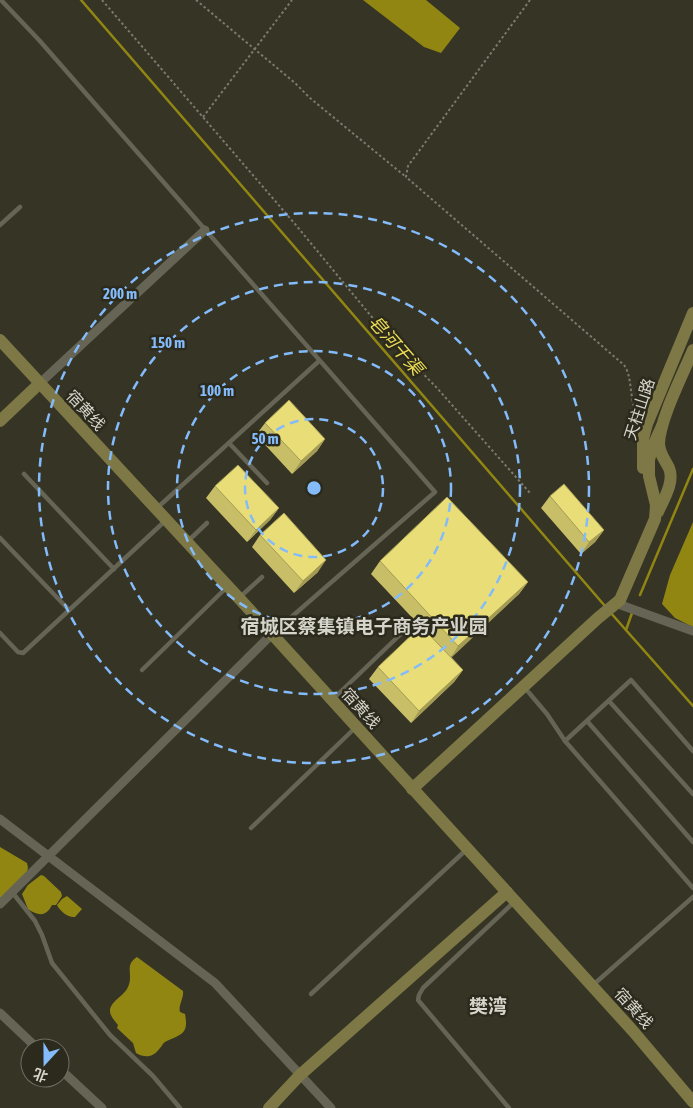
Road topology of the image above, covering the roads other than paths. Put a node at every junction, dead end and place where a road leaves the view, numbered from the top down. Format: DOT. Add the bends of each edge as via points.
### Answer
graph roads {
  1 [pos="1,0"];
  2 [pos="20,207"];
  3 [pos="0,225"];
  4 [pos="205,230"];
  5 [pos="693,313"];
  6 [pos="0,340"];
  7 [pos="693,350"];
  8 [pos="319,361"];
  9 [pos="39,384"];
  10 [pos="0,421"];
  11 [pos="662,426"];
  12 [pos="229,443"];
  13 [pos="24,474"];
  14 [pos="267,483"];
  15 [pos="156,509"];
  16 [pos="655,519"];
  17 [pos="166,520"];
  18 [pos="206,523"];
  19 [pos="0,538"];
  20 [pos="187,542"];
  21 [pos="114,568"];
  22 [pos="262,577"];
  23 [pos="228,586"];
  24 [pos="239,598"];
  25 [pos="616,605"];
  26 [pos="69,610"];
  27 [pos="406,630"];
  28 [pos="693,631"];
  29 [pos="0,633"];
  30 [pos="272,634"];
  31 [pos="142,670"];
  32 [pos="524,686"];
  33 [pos="332,700"];
  34 [pos="609,700"];
  35 [pos="587,721"];
  36 [pos="356,727"];
  37 [pos="565,741"];
  38 [pos="693,751"];
  39 [pos="412,789"];
  40 [pos="693,794"];
  41 [pos="0,818"];
  42 [pos="251,828"];
  43 [pos="693,842"];
  44 [pos="468,849"];
  45 [pos="48,856"];
  46 [pos="693,888"];
  47 [pos="12,892"];
  48 [pos="511,896"];
  49 [pos="693,897"];
  50 [pos="0,904"];
  51 [pos="592,986"];
  52 [pos="311,994"];
  53 [pos="0,1014"];
  54 [pos="26,1038"];
  55 [pos="300,1075"];
  56 [pos="70,1078"];
  57 [pos="693,1102"];
  58 [pos="102,1108"];
  59 [pos="180,1108"];
  60 [pos="269,1108"];
  61 [pos="331,1108"];
  62 [pos="509,1108"];
  1 -- 4 [label="lane"];
  2 -- 3 [label="lane"];
  4 -- 8 [label="lane"];
  4 -- 9 [label="street"];
  5 -- 16 [label="street, 天柱山路" via="643,439 644,479"];
  6 -- 9 [label="street, 宿黄线"];
  7 -- 11 [label="street, 天柱山路"];
  8 -- 12 [label="lane"];
  8 -- 30 [label="lane" via="435,492"];
  9 -- 10 [label="street"];
  9 -- 15 [label="street, 宿黄线"];
  11 -- 16 [label="street" via="649,460"];
  11 -- 16 [label="street, 天柱山路" via="660,450 670,478"];
  12 -- 14 [label="lane"];
  12 -- 15 [label="lane"];
  13 -- 21 [label="lane"];
  15 -- 17 [label="street, 宿黄线"];
  16 -- 25 [label="street" via="622,598"];
  17 -- 20 [label="street, 宿黄线"];
  17 -- 21 [label="lane"];
  18 -- 20 [label="lane"];
  19 -- 26 [label="lane"];
  20 -- 23 [label="street, 宿黄线"];
  21 -- 26 [label="lane"];
  22 -- 24 [label="lane"];
  23 -- 24 [label="street, 宿黄线"];
  23 -- 31 [label="lane"];
  24 -- 30 [label="street, 宿黄线"];
  25 -- 28 [label="street"];
  25 -- 32 [label="street"];
  26 -- 29 [label="lane" via="23,653 18,652"];
  27 -- 33 [label="lane"];
  30 -- 33 [label="street, 宿黄线"];
  30 -- 45 [label="street"];
  32 -- 37 [label="lane"];
  32 -- 39 [label="street"];
  33 -- 36 [label="street, 宿黄线"];
  34 -- 35 [label="lane"];
  34 -- 38 [label="lane" via="631,680"];
  34 -- 40 [label="lane"];
  35 -- 37 [label="lane"];
  35 -- 43 [label="lane"];
  36 -- 39 [label="street, 宿黄线"];
  36 -- 42 [label="lane"];
  37 -- 46 [label="lane"];
  39 -- 44 [label="street, 宿黄线"];
  41 -- 45 [label="street"];
  44 -- 48 [label="street, 宿黄线"];
  44 -- 52 [label="lane"];
  45 -- 47 [label="street"];
  45 -- 55 [label="street" via="215,984"];
  47 -- 50 [label="street"];
  47 -- 59 [label="lane" via="35,921 52,963 110,1035 153,1076"];
  48 -- 51 [label="street, 宿黄线"];
  48 -- 55 [label="street"];
  48 -- 62 [label="lane" via="423,988 418,1000"];
  49 -- 51 [label="lane"];
  51 -- 57 [label="street, 宿黄线"];
  53 -- 54 [label="street"];
  55 -- 60 [label="street"];
  55 -- 61 [label="street"];
  56 -- 58 [label="street"];
}
